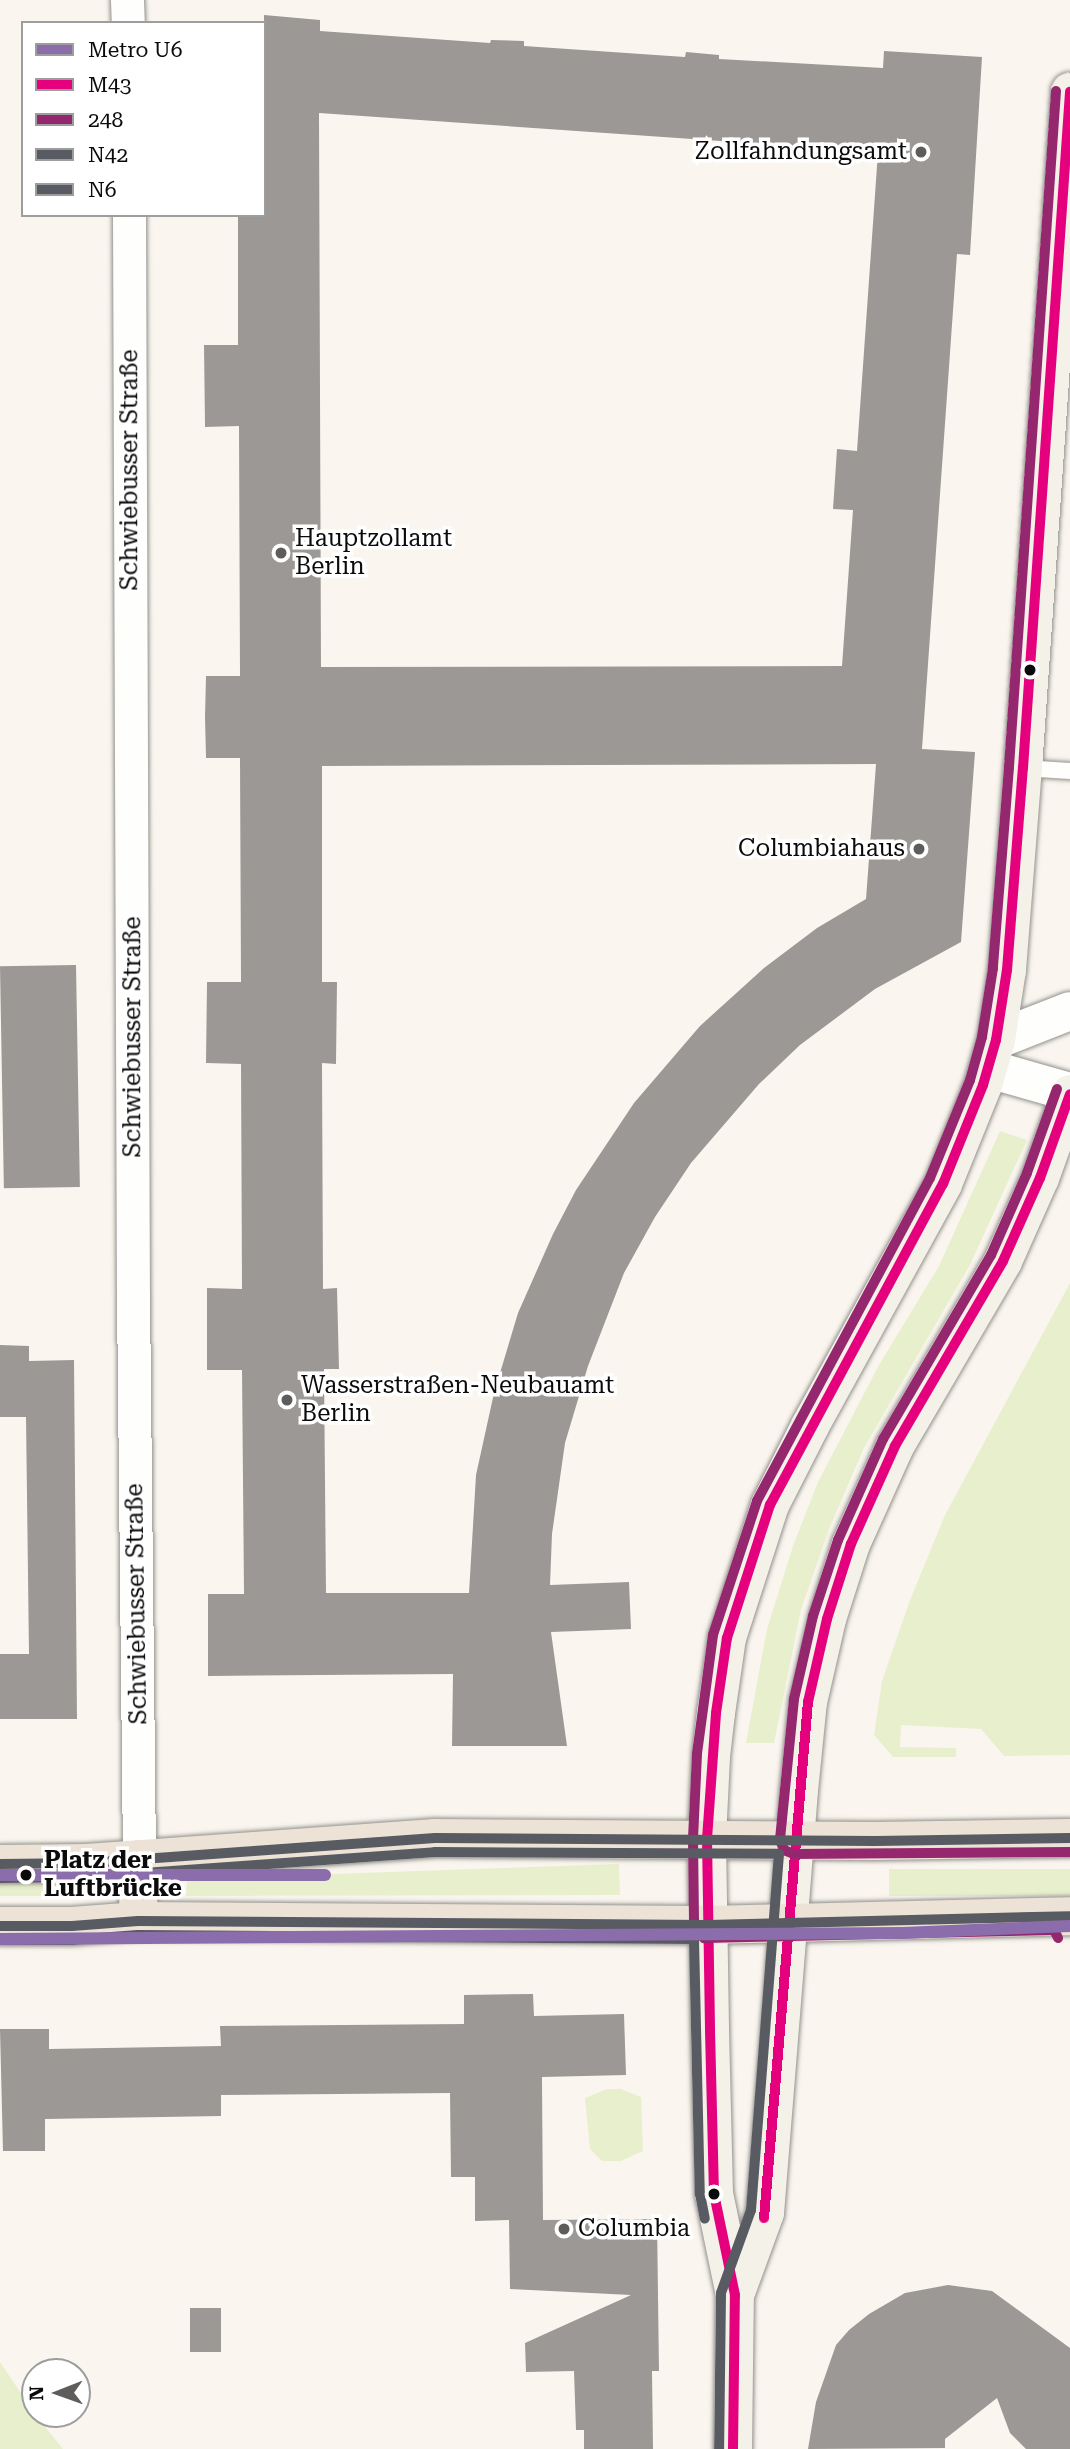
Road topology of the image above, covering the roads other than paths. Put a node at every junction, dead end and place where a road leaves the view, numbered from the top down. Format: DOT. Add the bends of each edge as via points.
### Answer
graph roads {
  1 [pos="127,0"];
  2 [pos="128,21"];
  3 [pos="1070,92"];
  4 [pos="129,217"];
  5 [pos="1023,768"];
  6 [pos="1070,771"];
  7 [pos="1070,1011"];
  8 [pos="992,1055"];
  9 [pos="1070,1093"];
  10 [pos="1070,1838"];
  11 [pos="707,1839"];
  12 [pos="794,1840"];
  13 [pos="139,1859"];
  14 [pos="0,1864"];
  15 [pos="1067,1921"];
  16 [pos="138,1922"];
  17 [pos="788,1923"];
  18 [pos="708,1925"];
  19 [pos="0,1926"];
  20 [pos="735,2295"];
  21 [pos="733,2449"];
  1 -- 2 [label="street"];
  3 -- 5 [label="main road"];
  4 -- 13 [label="street, Schwiebusser Straße"];
  5 -- 6 [label="lane"];
  5 -- 8 [label="main road" via="1007,970"];
  7 -- 8 [label="street"];
  8 -- 9 [label="street"];
  8 -- 11 [label="main road" via="943,1184 770,1505 727,1638 711,1756"];
  9 -- 12 [label="main road" via="1040,1178 1003,1261 895,1446 851,1544 808,1702"];
  10 -- 12 [label="main road"];
  11 -- 12 [label="main road"];
  11 -- 13 [label="main road" via="435,1838"];
  11 -- 18 [label="main road"];
  12 -- 17 [label="main road"];
  13 -- 14 [label="main road"];
  13 -- 16 [label="main road"];
  15 -- 17 [label="main road"];
  16 -- 18 [label="main road"];
  16 -- 19 [label="main road"];
  17 -- 18 [label="main road"];
  17 -- 20 [label="main road" via="765,2213"];
  18 -- 20 [label="main road" via="714,2194"];
  20 -- 21 [label="main road"];
}
